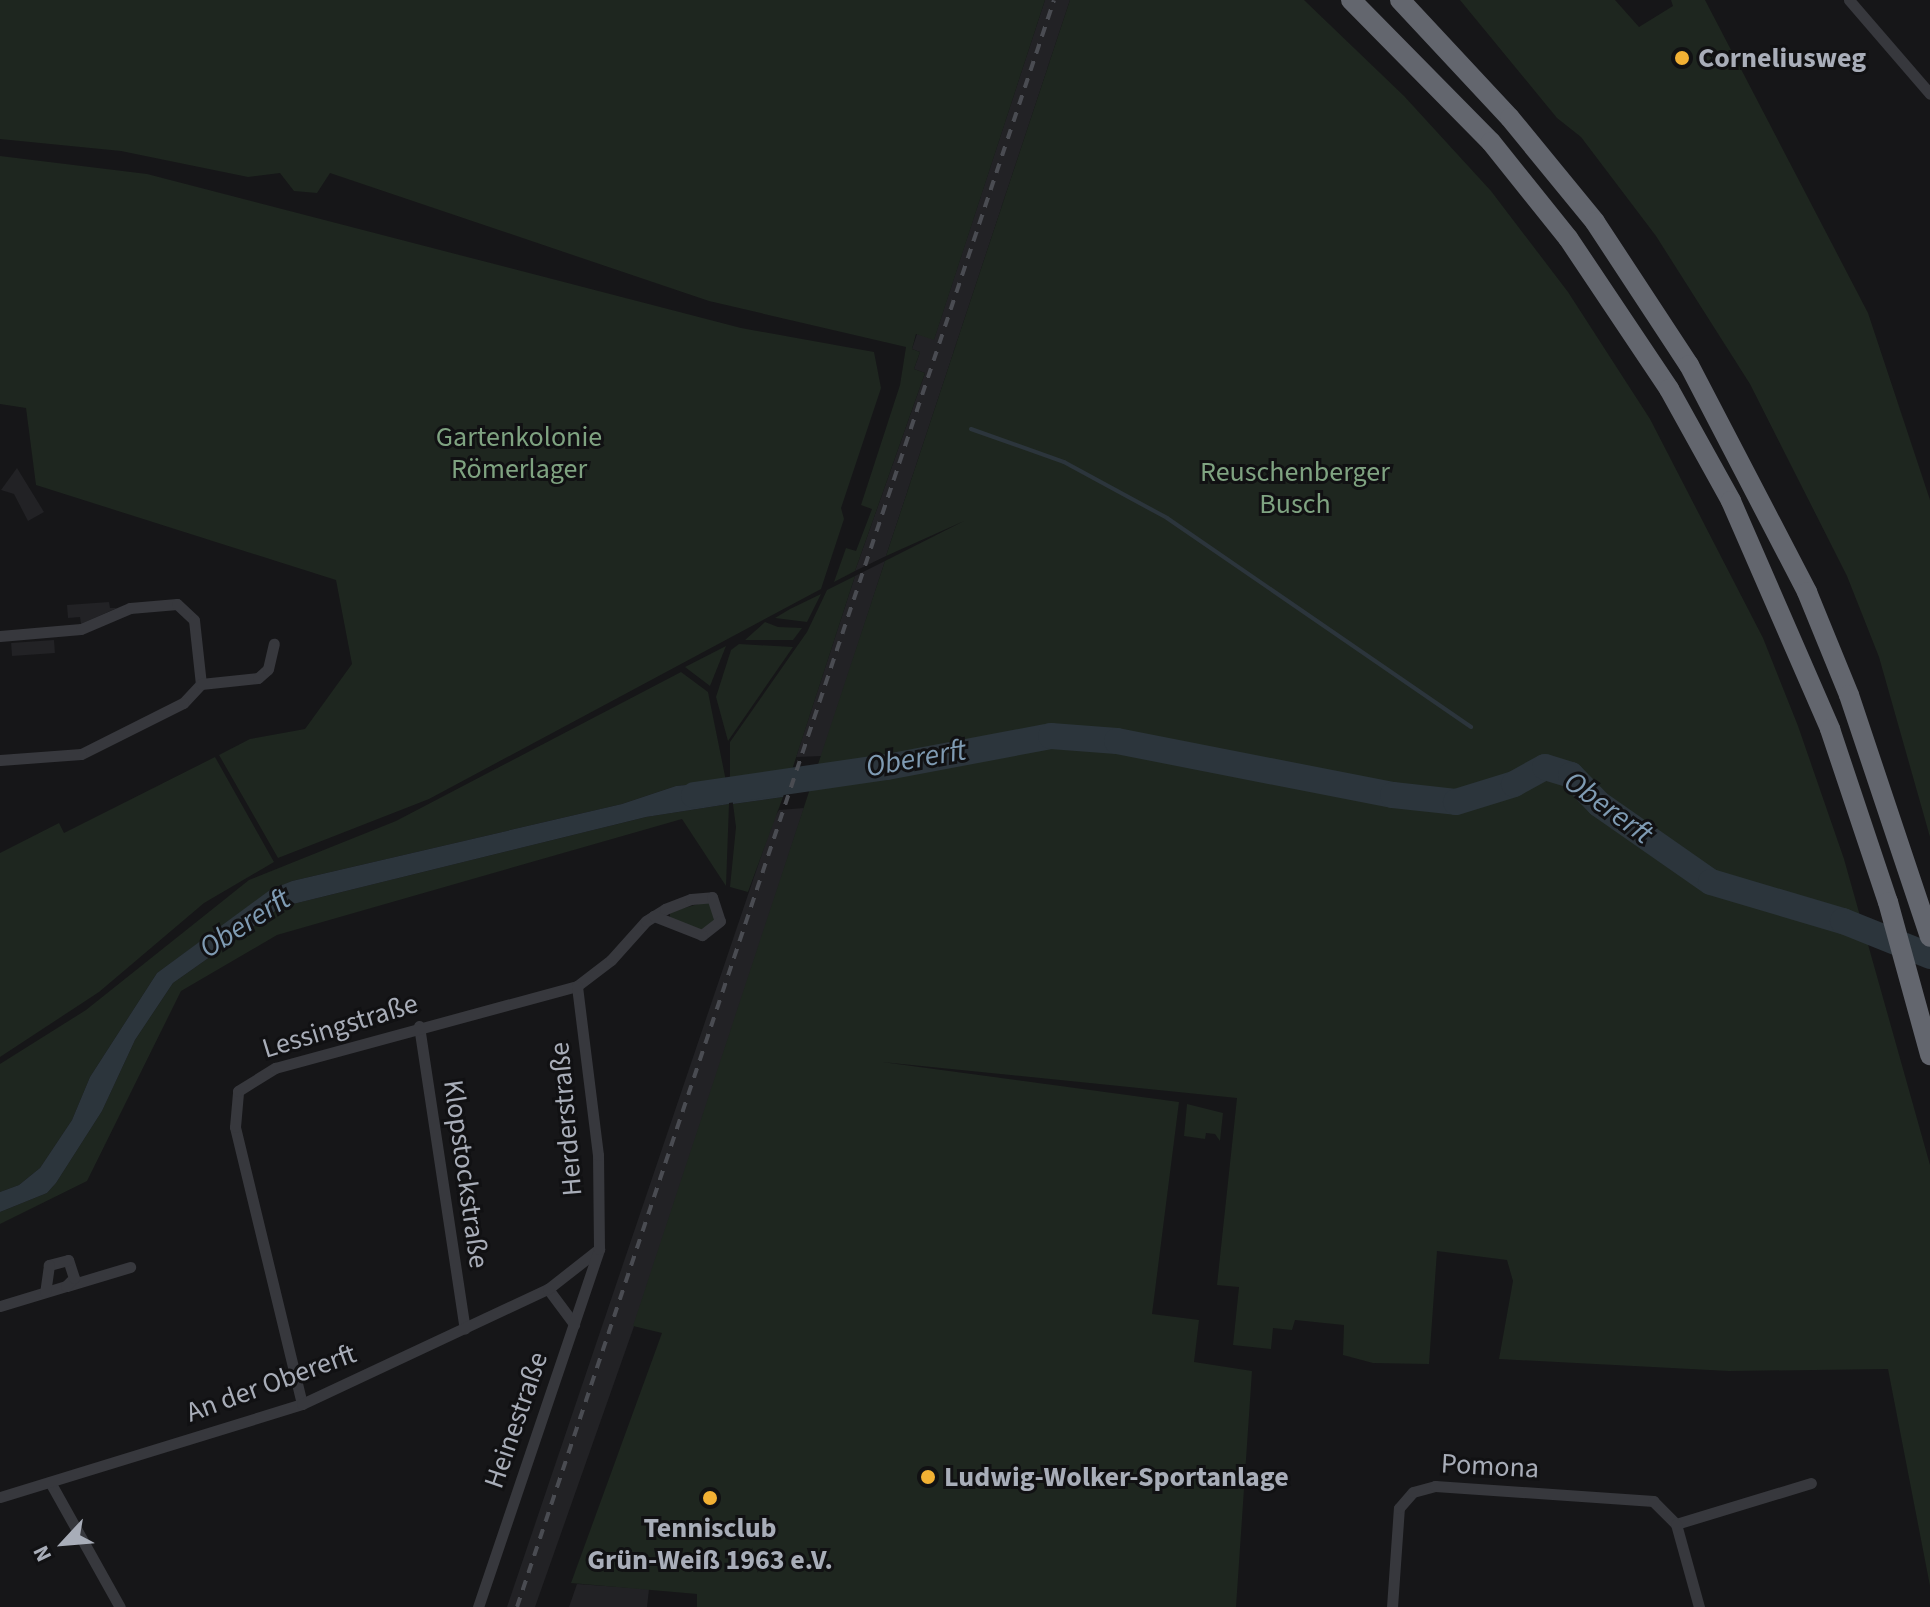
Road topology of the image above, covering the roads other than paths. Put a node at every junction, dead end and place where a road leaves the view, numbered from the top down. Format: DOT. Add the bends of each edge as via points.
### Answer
graph roads {
  1 [pos="1351,0"];
  2 [pos="1398,0"];
  3 [pos="1849,0"];
  4 [pos="1930,94"];
  5 [pos="0,636"];
  6 [pos="274,644"];
  7 [pos="201,684"];
  8 [pos="0,760"];
  9 [pos="654,916"];
  10 [pos="1930,937"];
  11 [pos="577,986"];
  12 [pos="419,1026"];
  13 [pos="1930,1055"];
  14 [pos="599,1249"];
  15 [pos="130,1267"];
  16 [pos="66,1286"];
  17 [pos="548,1289"];
  18 [pos="45,1292"];
  19 [pos="0,1306"];
  20 [pos="574,1324"];
  21 [pos="465,1329"];
  22 [pos="302,1404"];
  23 [pos="50,1482"];
  24 [pos="1811,1483"];
  25 [pos="0,1497"];
  26 [pos="1676,1524"];
  27 [pos="120,1607"];
  28 [pos="478,1607"];
  29 [pos="1392,1607"];
  30 [pos="1699,1607"];
  1 -- 13 [label="highway" via="1491,142 1623,316 1731,501 1830,729 1888,902"];
  2 -- 10 [label="highway" via="1510,118 1595,222 1644,293 1754,483 1849,695"];
  3 -- 4 [label="street"];
  5 -- 7 [label="street" via="81,629 130,608 177,604 194,620"];
  6 -- 7 [label="street" via="268,669 258,678"];
  7 -- 8 [label="street" via="183,703 81,754"];
  9 -- 9 [label="street, Lessingstraße" via="702,935 720,921 720,908 702,895"];
  9 -- 11 [label="street, Lessingstraße"];
  11 -- 12 [label="street, Lessingstraße"];
  11 -- 14 [label="street, Herderstraße" via="598,1155"];
  12 -- 21 [label="street, Klopstockstraße"];
  12 -- 22 [label="street, Lessingstraße" via="266,1071 242,1086 235,1098 235,1127"];
  14 -- 17 [label="street, An der Obererft"];
  14 -- 20 [label="street, Heinestraße"];
  15 -- 16 [label="street"];
  16 -- 18 [label="street"];
  16 -- 18 [label="street" via="74,1278 73,1269 62,1258 49,1265"];
  17 -- 20 [label="street"];
  17 -- 21 [label="street, An der Obererft"];
  18 -- 19 [label="street"];
  20 -- 28 [label="street, Heinestraße"];
  21 -- 22 [label="street, An der Obererft"];
  22 -- 23 [label="street, An der Obererft"];
  23 -- 25 [label="street, An der Obererft"];
  23 -- 27 [label="street"];
  24 -- 26 [label="street"];
  26 -- 29 [label="street, Pomona" via="1662,1507 1644,1498 1420,1488 1399,1508"];
  26 -- 30 [label="street"];
}
